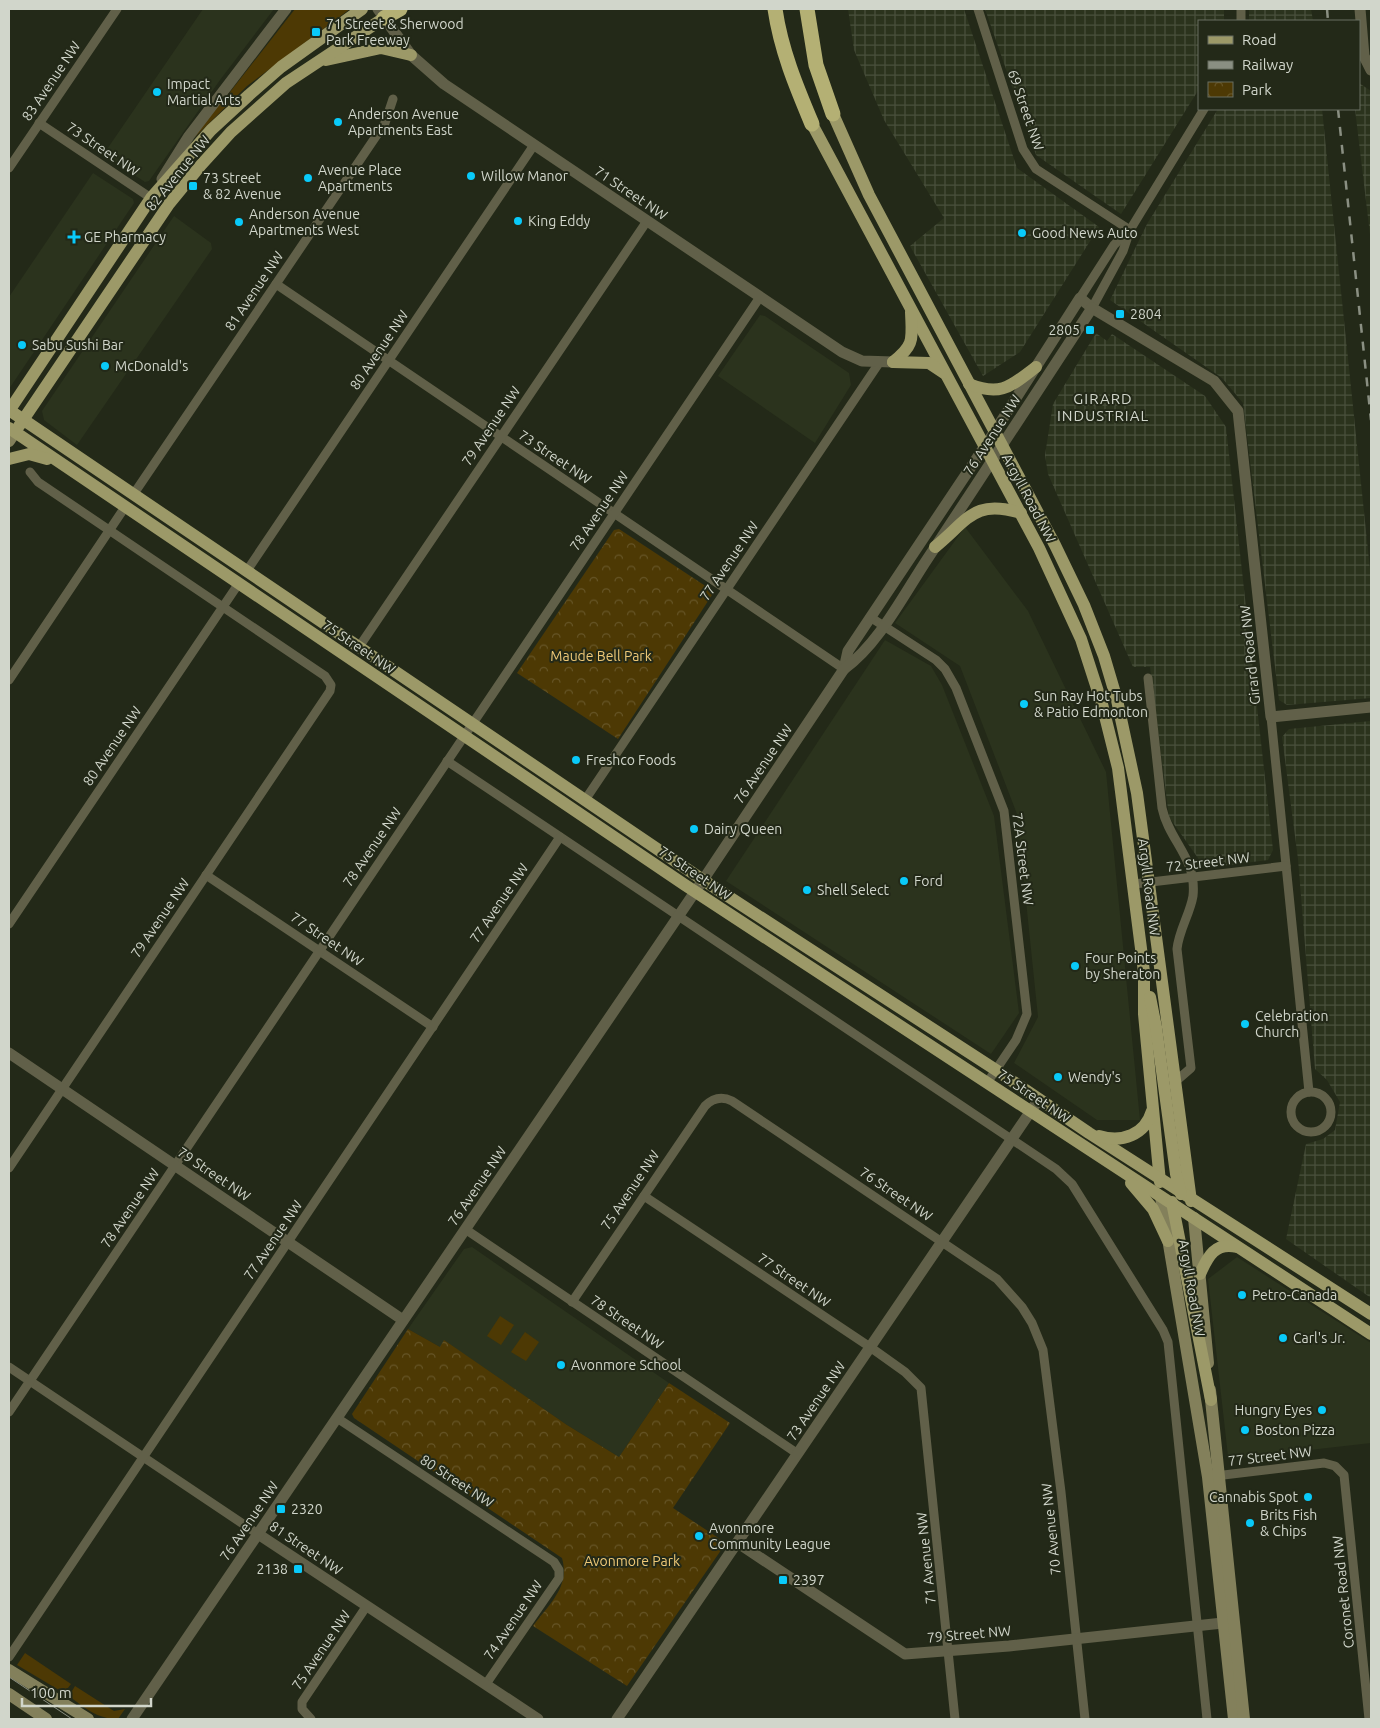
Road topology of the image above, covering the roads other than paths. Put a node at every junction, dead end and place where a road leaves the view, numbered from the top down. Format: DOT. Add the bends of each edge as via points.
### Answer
graph roads {
  1 [pos="116,9"];
  2 [pos="286,9"];
  3 [pos="362,9"];
  4 [pos="400,9"];
  5 [pos="775,9"];
  6 [pos="806,9"];
  7 [pos="978,9"];
  8 [pos="1360,9"];
  9 [pos="381,14"];
  10 [pos="411,55"];
  11 [pos="314,63"];
  12 [pos="1371,70"];
  13 [pos="393,100"];
  14 [pos="1203,110"];
  15 [pos="833,114"];
  16 [pos="39,123"];
  17 [pos="812,124"];
  18 [pos="534,145"];
  19 [pos="9,168"];
  20 [pos="151,198"];
  21 [pos="647,221"];
  22 [pos="1130,230"];
  23 [pos="276,284"];
  24 [pos="760,297"];
  25 [pos="1080,298"];
  26 [pos="910,307"];
  27 [pos="1092,308"];
  28 [pos="388,361"];
  29 [pos="893,362"];
  30 [pos="879,363"];
  31 [pos="1036,367"];
  32 [pos="948,375"];
  33 [pos="969,384"];
  34 [pos="9,411"];
  35 [pos="23,420"];
  36 [pos="995,431"];
  37 [pos="11,434"];
  38 [pos="500,437"];
  39 [pos="985,446"];
  40 [pos="1003,447"];
  41 [pos="9,459"];
  42 [pos="993,462"];
  43 [pos="68,469"];
  44 [pos="30,472"];
  45 [pos="133,495"];
  46 [pos="125,507"];
  47 [pos="1021,513"];
  48 [pos="614,514"];
  49 [pos="110,530"];
  50 [pos="935,547"];
  51 [pos="246,572"];
  52 [pos="239,583"];
  53 [pos="726,590"];
  54 [pos="223,607"];
  55 [pos="870,617"];
  56 [pos="883,625"];
  57 [pos="359,648"];
  58 [pos="844,669"];
  59 [pos="1148,678"];
  60 [pos="9,680"];
  61 [pos="1371,708"];
  62 [pos="1272,718"];
  63 [pos="471,724"];
  64 [pos="464,736"];
  65 [pos="447,760"];
  66 [pos="585,800"];
  67 [pos="560,837"];
  68 [pos="1286,866"];
  69 [pos="206,875"];
  70 [pos="1192,878"];
  71 [pos="704,880"];
  72 [pos="1149,883"];
  73 [pos="1134,884"];
  74 [pos="696,892"];
  75 [pos="678,917"];
  76 [pos="9,924"];
  77 [pos="319,950"];
  78 [pos="1144,972"];
  79 [pos="432,1027"];
  80 [pos="9,1053"];
  81 [pos="996,1070"];
  82 [pos="1176,1080"];
  83 [pos="987,1083"];
  84 [pos="62,1089"];
  85 [pos="1310,1092"];
  86 [pos="716,1099"];
  87 [pos="1039,1100"];
  88 [pos="1153,1108"];
  89 [pos="1031,1112"];
  90 [pos="1089,1133"];
  91 [pos="1012,1139"];
  92 [pos="174,1166"];
  93 [pos="9,1168"];
  94 [pos="1121,1172"];
  95 [pos="1159,1178"];
  96 [pos="1180,1190"];
  97 [pos="644,1196"];
  98 [pos="1162,1197"];
  99 [pos="1191,1198"];
  100 [pos="1173,1204"];
  101 [pos="1194,1218"];
  102 [pos="465,1229"];
  103 [pos="943,1241"];
  104 [pos="1168,1241"];
  105 [pos="288,1242"];
  106 [pos="1241,1249"];
  107 [pos="1200,1274"];
  108 [pos="572,1302"];
  109 [pos="1371,1314"];
  110 [pos="404,1320"];
  111 [pos="1371,1334"];
  112 [pos="1039,1338"];
  113 [pos="870,1347"];
  114 [pos="9,1366"];
  115 [pos="30,1381"];
  116 [pos="923,1394"];
  117 [pos="1211,1400"];
  118 [pos="9,1412"];
  119 [pos="337,1418"];
  120 [pos="798,1454"];
  121 [pos="143,1457"];
  122 [pos="1335,1466"];
  123 [pos="1213,1476"];
  124 [pos="258,1534"];
  125 [pos="738,1543"];
  126 [pos="559,1570"];
  127 [pos="366,1607"];
  128 [pos="1229,1623"];
  129 [pos="1197,1626"];
  130 [pos="1077,1639"];
  131 [pos="948,1651"];
  132 [pos="9,1657"];
  133 [pos="9,1670"];
  134 [pos="486,1684"];
  135 [pos="9,1694"];
  136 [pos="46,1719"];
  137 [pos="88,1719"];
  138 [pos="132,1719"];
  139 [pos="311,1719"];
  140 [pos="538,1719"];
  141 [pos="618,1719"];
  142 [pos="955,1719"];
  143 [pos="1085,1719"];
  144 [pos="1207,1719"];
  145 [pos="1234,1719"];
  146 [pos="1244,1719"];
  147 [pos="1370,1719"];
  1 -- 16 [label="street, 83 Avenue NW"];
  2 -- 20 [label="street, 82 Avenue NW" via="189,136"];
  3 -- 20 [label="main road, 82 Avenue NW" via="249,95 212,130"];
  4 -- 9 [label="highway"];
  5 -- 17 [label="highway" via="783,48"];
  6 -- 15 [label="highway" via="816,65"];
  7 -- 22 [label="street, 69 Street NW" via="1030,162"];
  8 -- 12 [label="street" via="1364,56"];
  9 -- 10 [label="street, 71 Street NW"];
  9 -- 11 [label="main road, 82 Avenue NW"];
  10 -- 11 [label="main road" via="381,48"];
  10 -- 18 [label="street, 71 Street NW" via="444,84"];
  11 -- 35 [label="main road, 82 Avenue NW" via="231,132 185,183"];
  13 -- 23 [label="street, 81 Avenue NW" via="384,123"];
  14 -- 22 [label="street, 76 Avenue NW"];
  15 -- 33 [label="main road, Argyll Road NW" via="869,195"];
  16 -- 19 [label="street, 83 Avenue NW"];
  16 -- 20 [label="street, 73 Street NW"];
  17 -- 26 [label="main road, Argyll Road NW"];
  18 -- 21 [label="street, 71 Street NW"];
  18 -- 28 [label="street, 80 Avenue NW"];
  20 -- 34 [label="main road, 82 Avenue NW"];
  21 -- 24 [label="street, 71 Street NW"];
  21 -- 38 [label="street, 79 Avenue NW"];
  22 -- 25 [label="street, 76 Avenue NW" via="1114,245"];
  22 -- 27 [label="street, 76 Avenue NW" via="1123,251"];
  23 -- 28 [label="street, 73 Street NW"];
  23 -- 45 [label="street, 81 Avenue NW"];
  24 -- 30 [label="street, 71 Street NW" via="847,355"];
  24 -- 48 [label="street, 78 Avenue NW"];
  25 -- 27 [label="street, Girard Road NW"];
  25 -- 31 [label="street, 76 Avenue NW"];
  26 -- 29 [label="main road" via="911,342"];
  26 -- 32 [label="main road, Argyll Road NW"];
  27 -- 40 [label="street, 76 Avenue NW"];
  27 -- 62 [label="street, Girard Road NW" via="1214,380 1238,411"];
  28 -- 38 [label="street, 73 Street NW"];
  28 -- 51 [label="street, 80 Avenue NW"];
  29 -- 30 [label="street, 71 Street NW"];
  29 -- 32 [label="main road" via="929,363"];
  30 -- 53 [label="street, 77 Avenue NW"];
  31 -- 33 [label="main road" via="998,390"];
  31 -- 36 [label="street, 76 Avenue NW"];
  32 -- 39 [label="main road, Argyll Road NW"];
  33 -- 36 [label="main road, Argyll Road NW"];
  34 -- 35 [label="main road, 75 Street NW"];
  35 -- 37 [label="main road, 82 Avenue NW"];
  35 -- 45 [label="main road, 75 Street NW"];
  36 -- 39 [label="street, 76 Avenue NW"];
  36 -- 40 [label="main road, Argyll Road NW"];
  37 -- 43 [label="main road, 75 Street NW"];
  38 -- 48 [label="street, 73 Street NW"];
  38 -- 57 [label="street, 79 Avenue NW"];
  39 -- 42 [label="main road, Argyll Road NW"];
  39 -- 55 [label="street, 76 Avenue NW"];
  40 -- 42 [label="street, 76 Avenue NW"];
  40 -- 72 [label="main road, Argyll Road NW" via="1076,587 1104,656 1132,763"];
  41 -- 43 [label="main road" via="38,455"];
  42 -- 47 [label="main road, Argyll Road NW"];
  42 -- 50 [label="street, 76 Avenue NW"];
  43 -- 46 [label="main road, 75 Street NW"];
  44 -- 49 [label="street" via="38,482"];
  45 -- 51 [label="main road, 75 Street NW"];
  46 -- 49 [label="street"];
  46 -- 52 [label="main road, 75 Street NW"];
  47 -- 50 [label="main road" via="995,507 982,510 968,517"];
  47 -- 73 [label="main road, Argyll Road NW" via="1070,612 1102,704 1118,768"];
  48 -- 53 [label="street, 73 Street NW"];
  48 -- 63 [label="street, 78 Avenue NW"];
  49 -- 54 [label="street"];
  49 -- 60 [label="street"];
  50 -- 56 [label="street, 76 Avenue NW"];
  51 -- 57 [label="main road, 75 Street NW"];
  52 -- 54 [label="street, 80 Avenue NW"];
  52 -- 64 [label="main road, 75 Street NW"];
  53 -- 58 [label="street, 73 Street NW"];
  53 -- 66 [label="street, 77 Avenue NW"];
  54 -- 69 [label="street, 79 Avenue NW" via="331,683 330,691"];
  54 -- 76 [label="street, 80 Avenue NW"];
  55 -- 56 [label="street, 72A Street NW"];
  55 -- 58 [label="street, 76 Avenue NW" via="848,651"];
  56 -- 58 [label="street, 76 Avenue NW" via="860,657"];
  56 -- 81 [label="street, 72A Street NW" via="941,664 951,678 1004,811 1028,1014"];
  57 -- 63 [label="main road, 75 Street NW"];
  58 -- 71 [label="street, 76 Avenue NW"];
  59 -- 70 [label="street, Argyll Road NW" via="1162,808 1187,857"];
  61 -- 62 [label="street"];
  62 -- 68 [label="street, Girard Road NW"];
  63 -- 64 [label="street, 78 Avenue NW"];
  63 -- 66 [label="main road, 75 Street NW"];
  64 -- 65 [label="street, 78 Avenue NW"];
  64 -- 74 [label="main road, 75 Street NW"];
  65 -- 67 [label="street"];
  65 -- 77 [label="street, 78 Avenue NW"];
  66 -- 71 [label="main road, 75 Street NW"];
  67 -- 75 [label="street"];
  67 -- 79 [label="street, 77 Avenue NW"];
  68 -- 70 [label="street, 72 Street NW"];
  68 -- 85 [label="street, Girard Road NW"];
  69 -- 77 [label="street, 77 Street NW"];
  69 -- 84 [label="street, 79 Avenue NW"];
  70 -- 72 [label="street, 72 Street NW"];
  70 -- 82 [label="street, Argyll Road NW" via="1193,896 1177,948 1191,1068"];
  71 -- 74 [label="street, 76 Avenue NW"];
  71 -- 81 [label="main road, 75 Street NW"];
  72 -- 73 [label="street, 72 Street NW"];
  72 -- 82 [label="main road, Argyll Road NW"];
  73 -- 78 [label="main road, Argyll Road NW"];
  74 -- 75 [label="street, 76 Avenue NW"];
  74 -- 83 [label="main road, 75 Street NW"];
  75 -- 91 [label="street"];
  75 -- 102 [label="street, 76 Avenue NW"];
  77 -- 79 [label="street, 77 Street NW"];
  77 -- 92 [label="street, 78 Avenue NW"];
  78 -- 88 [label="main road, Argyll Road NW" via="1144,1014"];
  78 -- 96 [label="main road" via="1156,1027"];
  79 -- 105 [label="street, 77 Avenue NW"];
  80 -- 84 [label="street, 79 Street NW"];
  81 -- 83 [label="street, 72A Street NW"];
  81 -- 87 [label="main road, 75 Street NW"];
  82 -- 99 [label="main road, Argyll Road NW"];
  83 -- 89 [label="main road, 75 Street NW"];
  84 -- 92 [label="street, 79 Street NW"];
  84 -- 93 [label="street, 79 Avenue NW"];
  85 -- 85 [label="street" via="1297,1098 1291,1110 1295,1124 1312,1132 1324,1128 1331,1111 1325,1098"];
  86 -- 97 [label="street, 75 Avenue NW" via="705,1106"];
  86 -- 103 [label="street, 76 Street NW" via="732,1101"];
  87 -- 89 [label="street, 73 Avenue NW"];
  87 -- 90 [label="main road, 75 Street NW"];
  88 -- 90 [label="main road" via="1145,1125 1132,1135 1118,1140"];
  88 -- 95 [label="main road, Argyll Road NW"];
  89 -- 91 [label="street, 73 Avenue NW"];
  89 -- 94 [label="main road, 75 Street NW"];
  90 -- 95 [label="main road, 75 Street NW"];
  91 -- 103 [label="street, 73 Avenue NW"];
  91 -- 129 [label="street" via="1072,1184 1163,1330 1169,1348"];
  92 -- 105 [label="street, 79 Street NW"];
  92 -- 115 [label="street, 78 Avenue NW"];
  94 -- 98 [label="main road, 75 Street NW"];
  94 -- 104 [label="main road" via="1153,1209"];
  95 -- 96 [label="main road, 75 Street NW"];
  95 -- 98 [label="main road, Argyll Road NW"];
  95 -- 100 [label="main road"];
  96 -- 99 [label="main road, 75 Street NW"];
  96 -- 101 [label="main road"];
  97 -- 108 [label="street, 75 Avenue NW"];
  97 -- 113 [label="street, 77 Street NW"];
  98 -- 100 [label="main road, 75 Street NW"];
  98 -- 104 [label="main road, Argyll Road NW"];
  99 -- 101 [label="main road, Argyll Road NW"];
  99 -- 109 [label="main road, 75 Street NW"];
  100 -- 101 [label="main road, 75 Street NW"];
  100 -- 117 [label="main road"];
  101 -- 106 [label="main road, 75 Street NW"];
  101 -- 107 [label="main road, Argyll Road NW"];
  102 -- 108 [label="street, 78 Street NW"];
  102 -- 110 [label="street, 76 Avenue NW"];
  103 -- 112 [label="street, 76 Street NW" via="1006,1287 1022,1307"];
  103 -- 113 [label="street, 73 Avenue NW"];
  104 -- 123 [label="main road, Argyll Road NW"];
  105 -- 110 [label="street, 79 Street NW"];
  105 -- 121 [label="street, 77 Avenue NW"];
  106 -- 107 [label="main road" via="1228,1245 1218,1247"];
  106 -- 111 [label="main road, 75 Street NW"];
  107 -- 117 [label="main road, Argyll Road NW"];
  108 -- 120 [label="street, 78 Street NW"];
  110 -- 119 [label="street, 76 Avenue NW"];
  112 -- 130 [label="street, 70 Avenue NW" via="1047,1375"];
  113 -- 116 [label="street, 77 Street NW" via="914,1379"];
  113 -- 120 [label="street, 73 Avenue NW"];
  114 -- 115 [label="street, 81 Street NW"];
  115 -- 118 [label="street, 78 Avenue NW"];
  115 -- 121 [label="street, 81 Street NW"];
  116 -- 131 [label="street, 71 Avenue NW"];
  117 -- 123 [label="main road, Argyll Road NW"];
  119 -- 124 [label="street, 76 Avenue NW"];
  119 -- 126 [label="street, 80 Street NW" via="554,1562"];
  120 -- 125 [label="street, 73 Avenue NW"];
  121 -- 124 [label="street, 81 Street NW"];
  121 -- 132 [label="street, 77 Avenue NW"];
  122 -- 123 [label="street, 77 Street NW" via="1324,1463"];
  122 -- 147 [label="street, Coronet Road NW" via="1344,1475"];
  123 -- 128 [label="main road, Argyll Road NW"];
  124 -- 127 [label="street, 81 Street NW"];
  124 -- 138 [label="street, 76 Avenue NW"];
  125 -- 131 [label="street, 79 Street NW" via="905,1654"];
  125 -- 141 [label="street, 73 Avenue NW"];
  126 -- 134 [label="street, 74 Avenue NW" via="558,1578"];
  127 -- 134 [label="street, 81 Street NW"];
  127 -- 139 [label="street, 75 Avenue NW" via="302,1702 302,1709"];
  128 -- 129 [label="street, 79 Street NW"];
  128 -- 145 [label="main road, Argyll Road NW"];
  128 -- 146 [label="main road, Argyll Road NW"];
  129 -- 130 [label="street, 79 Street NW"];
  129 -- 144 [label="street"];
  130 -- 131 [label="street, 79 Street NW"];
  130 -- 143 [label="street, 70 Avenue NW"];
  131 -- 142 [label="street, 71 Avenue NW"];
  133 -- 137 [label="main road"];
  134 -- 140 [label="street, 81 Street NW"];
  135 -- 136 [label="main road"];
}
